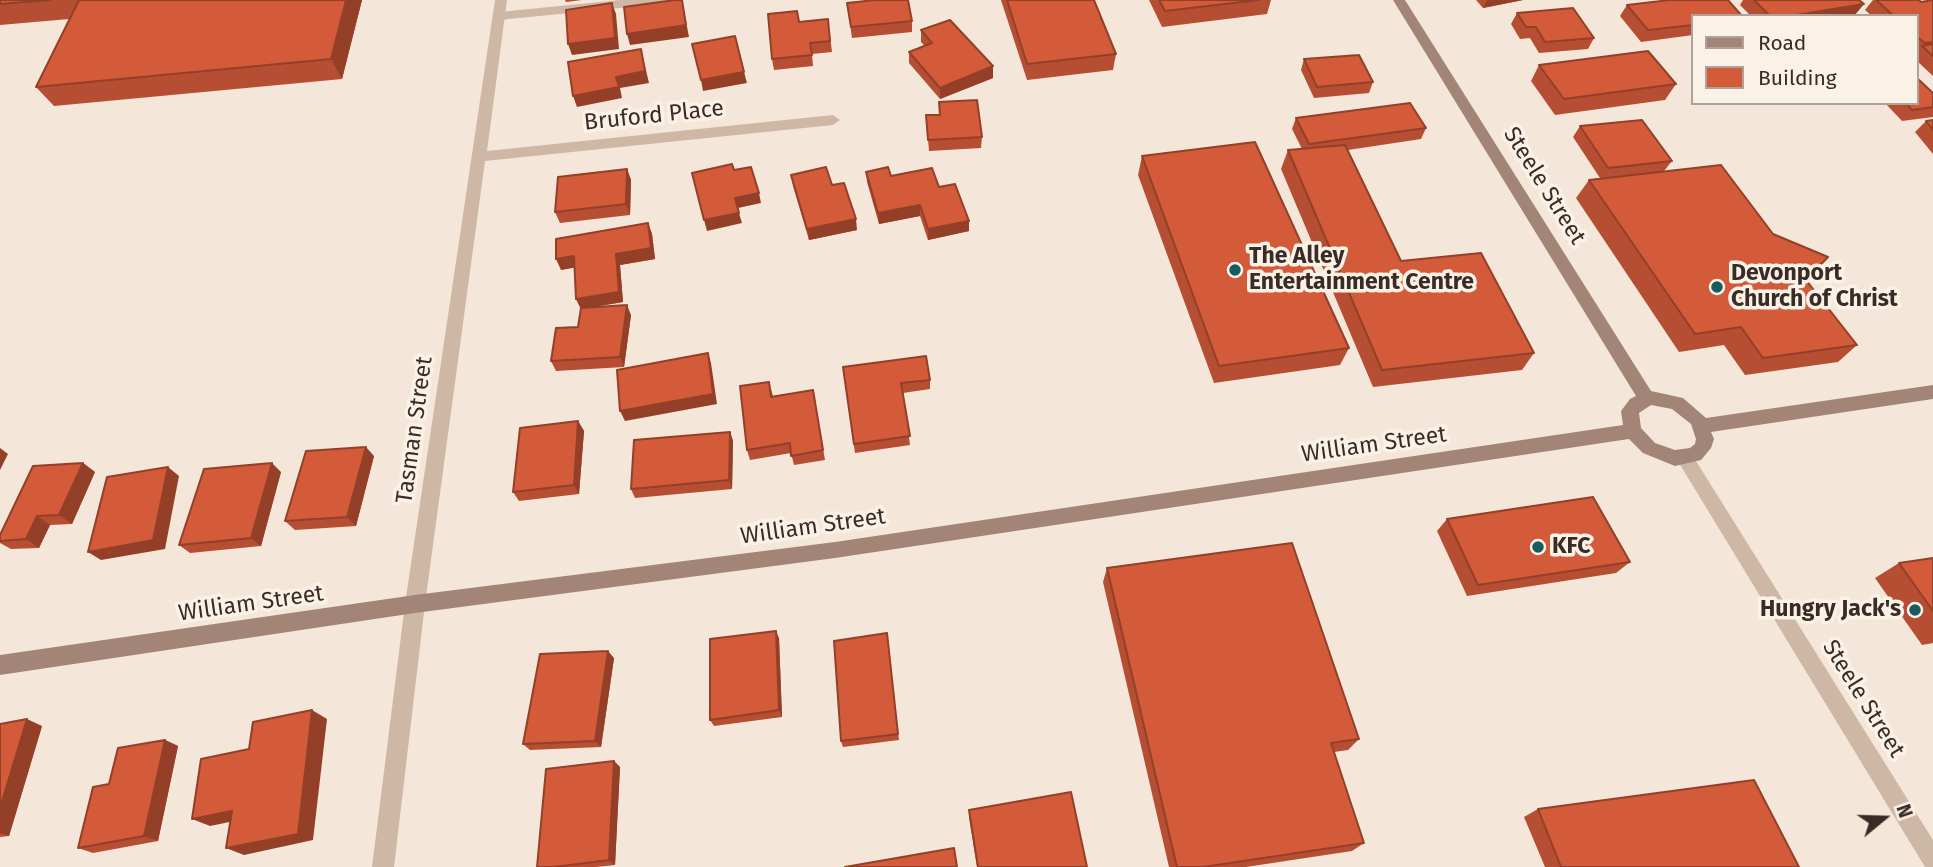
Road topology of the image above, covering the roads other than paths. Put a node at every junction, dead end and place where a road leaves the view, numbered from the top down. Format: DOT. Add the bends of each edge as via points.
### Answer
graph roads {
  1 [pos="660,0"];
  2 [pos="1399,0"];
  3 [pos="500,8"];
  4 [pos="834,120"];
  5 [pos="479,157"];
  6 [pos="1933,392"];
  7 [pos="1647,399"];
  8 [pos="1702,426"];
  9 [pos="1633,431"];
  10 [pos="1685,458"];
  11 [pos="415,604"];
  12 [pos="0,665"];
  13 [pos="1933,860"];
  14 [pos="383,867"];
  1 -- 3 [label="street"];
  2 -- 7 [label="main road, Steele Street"];
  3 -- 5 [label="street, Tasman Street"];
  4 -- 5 [label="street, Bruford Place"];
  5 -- 11 [label="street, Tasman Street"];
  6 -- 8 [label="main road"];
  7 -- 8 [label="main road" via="1677,403"];
  7 -- 9 [label="main road" via="1630,411"];
  8 -- 10 [label="main road" via="1702,448"];
  9 -- 10 [label="main road" via="1649,448"];
  9 -- 11 [label="main road, William Street" via="835,550"];
  10 -- 13 [label="street, Steele Street"];
  11 -- 12 [label="main road, William Street"];
  11 -- 14 [label="street, Tasman Street"];
}
